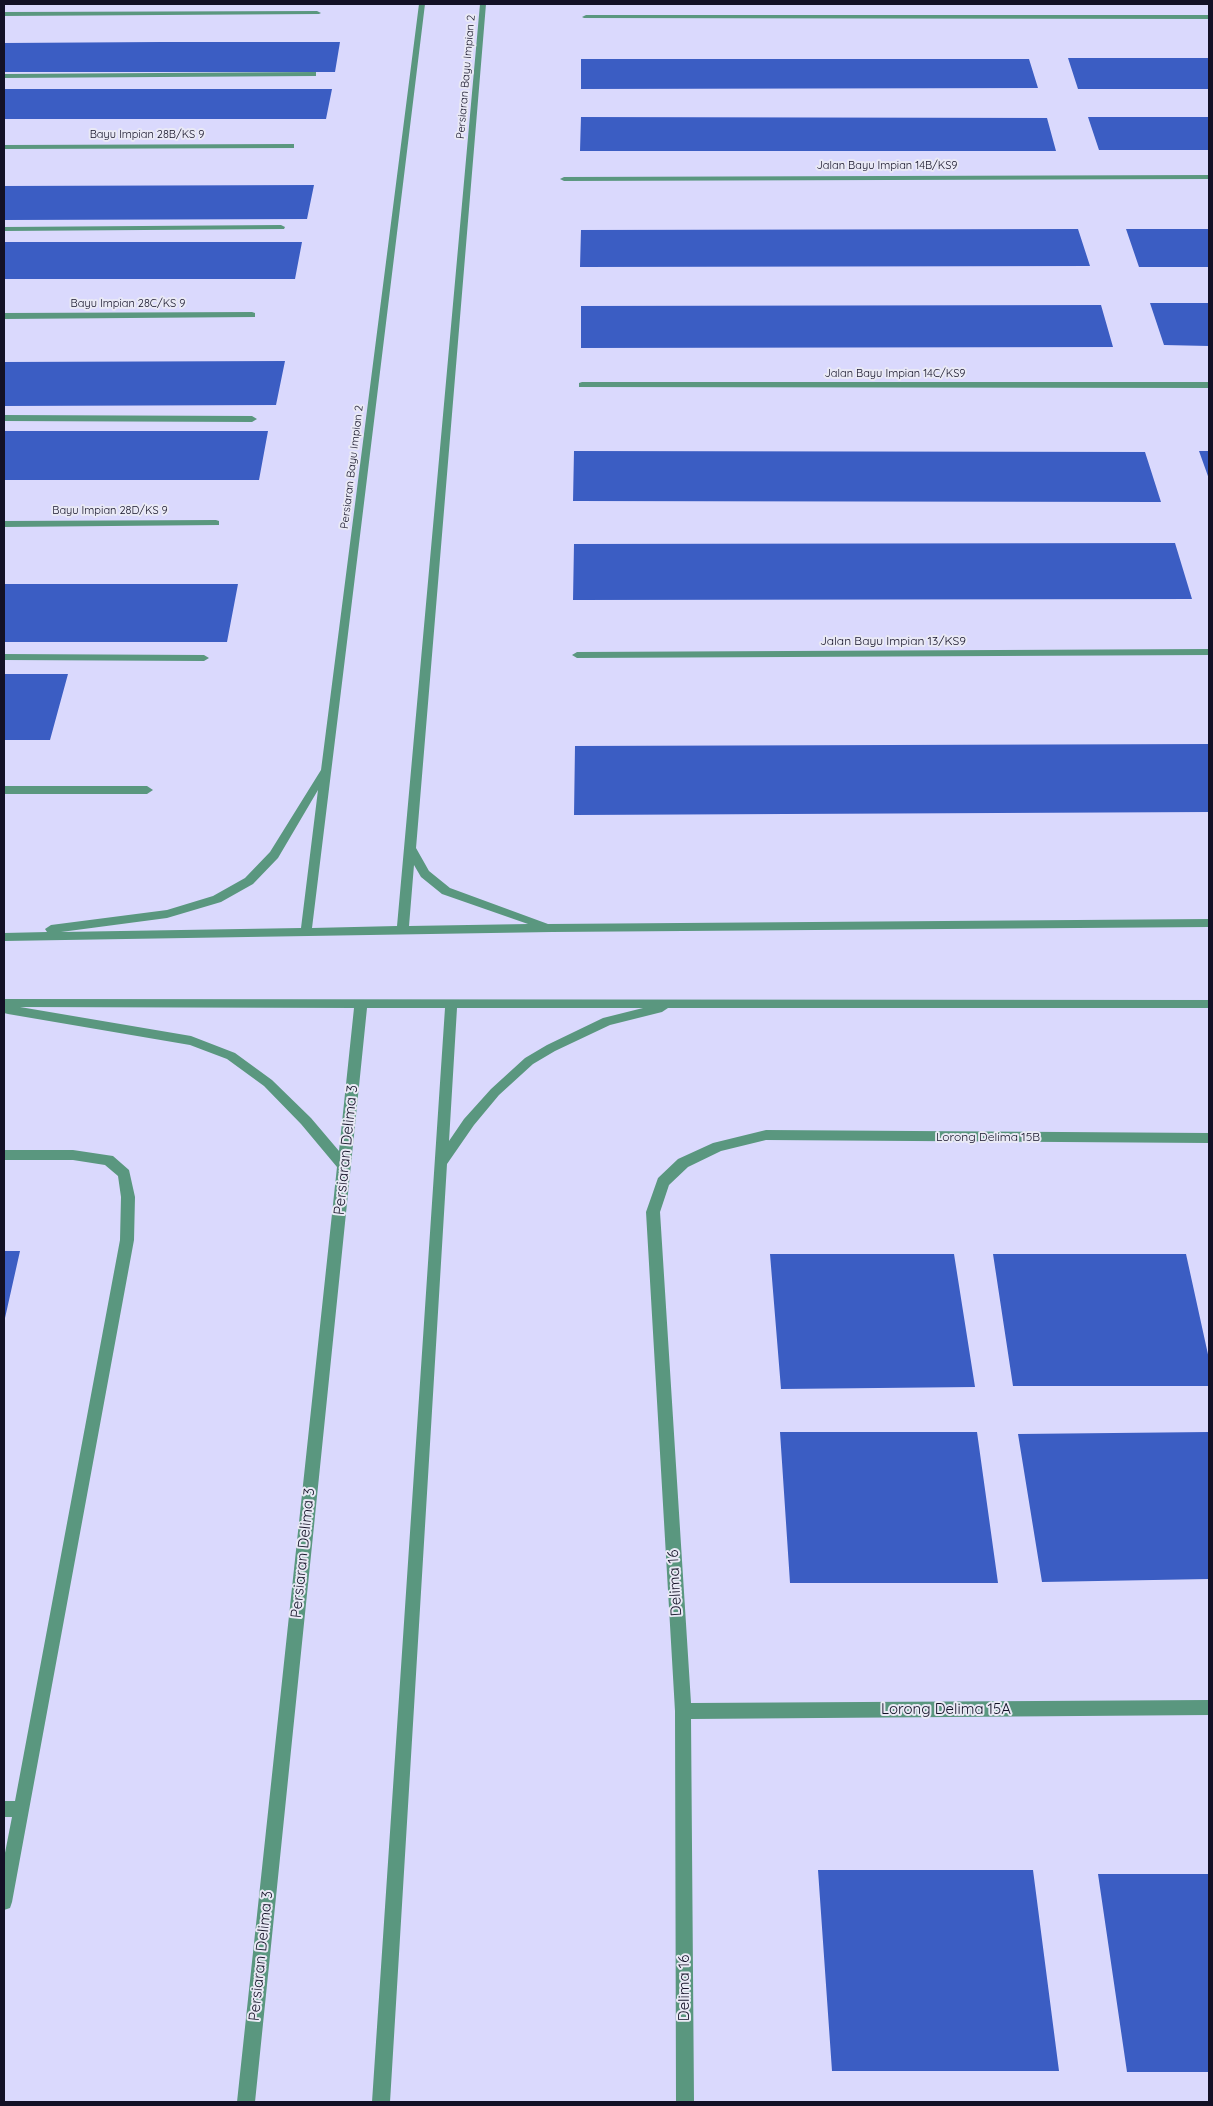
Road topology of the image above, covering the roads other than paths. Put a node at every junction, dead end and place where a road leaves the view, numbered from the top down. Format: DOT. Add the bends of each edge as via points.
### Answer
graph roads {
  1 [pos="422,4"];
  2 [pos="483,4"];
  3 [pos="316,13"];
  4 [pos="4,14"];
  5 [pos="586,17"];
  6 [pos="1209,17"];
  7 [pos="313,74"];
  8 [pos="4,76"];
  9 [pos="291,146"];
  10 [pos="4,147"];
  11 [pos="1209,177"];
  12 [pos="564,178"];
  13 [pos="281,227"];
  14 [pos="4,229"];
  15 [pos="252,314"];
  16 [pos="4,316"];
  17 [pos="582,385"];
  18 [pos="1209,385"];
  19 [pos="4,418"];
  20 [pos="252,418"];
  21 [pos="216,523"];
  22 [pos="4,524"];
  23 [pos="1209,652"];
  24 [pos="577,655"];
  25 [pos="4,657"];
  26 [pos="204,658"];
  27 [pos="326,770"];
  28 [pos="4,790"];
  29 [pos="147,790"];
  30 [pos="410,848"];
  31 [pos="1209,923"];
  32 [pos="552,928"];
  33 [pos="404,930"];
  34 [pos="306,932"];
  35 [pos="4,936"];
  36 [pos="4,1003"];
  37 [pos="361,1003"];
  38 [pos="451,1003"];
  39 [pos="682,1003"];
  40 [pos="1209,1004"];
  41 [pos="4,1009"];
  42 [pos="766,1135"];
  43 [pos="1209,1138"];
  44 [pos="4,1155"];
  45 [pos="442,1161"];
  46 [pos="344,1166"];
  47 [pos="1209,1708"];
  48 [pos="683,1711"];
  49 [pos="4,1809"];
  50 [pos="20,1809"];
  51 [pos="4,1902"];
  52 [pos="246,2102"];
  53 [pos="381,2102"];
  54 [pos="685,2102"];
  1 -- 27 [label="street, Persiaran Bayu Impian 2"];
  2 -- 30 [label="street, Persiaran Bayu Impian 2"];
  3 -- 4 [label="street"];
  5 -- 6 [label="street"];
  7 -- 8 [label="street"];
  9 -- 10 [label="street, Bayu Impian 28B/KS 9"];
  11 -- 12 [label="street, Jalan Bayu Impian 14B/KS9"];
  13 -- 14 [label="street"];
  15 -- 16 [label="street, Bayu Impian 28C/KS 9"];
  17 -- 18 [label="street, Jalan Bayu Impian 14C/KS9"];
  19 -- 20 [label="street"];
  21 -- 22 [label="street, Bayu Impian 28D/KS 9"];
  23 -- 24 [label="street, Jalan Bayu Impian 13/KS9"];
  25 -- 26 [label="street"];
  27 -- 34 [label="street, Persiaran Bayu Impian 2"];
  27 -- 35 [label="street" via="274,855 249,881 217,899 167,914"];
  28 -- 29 [label="street"];
  30 -- 32 [label="street" via="425,874 446,891"];
  30 -- 33 [label="street, Persiaran Bayu Impian 2"];
  31 -- 32 [label="street"];
  32 -- 33 [label="street"];
  33 -- 34 [label="street"];
  34 -- 35 [label="street"];
  36 -- 37 [label="street"];
  37 -- 38 [label="street"];
  37 -- 46 [label="street, Persiaran Delima 3"];
  38 -- 39 [label="street"];
  38 -- 45 [label="street"];
  39 -- 40 [label="street"];
  39 -- 45 [label="street" via="608,1021 530,1061 495,1092"];
  41 -- 46 [label="street" via="191,1041 232,1056 268,1083"];
  42 -- 43 [label="street, Lorong Delima 15B"];
  42 -- 48 [label="street, Delima 16" via="718,1147 683,1163 663,1182 653,1212"];
  44 -- 50 [label="street" via="73,1155 108,1160 124,1174 128,1197 127,1240"];
  45 -- 53 [label="street"];
  46 -- 52 [label="street, Persiaran Delima 3"];
  47 -- 48 [label="street, Lorong Delima 15A"];
  48 -- 54 [label="street, Delima 16"];
  49 -- 50 [label="street"];
  50 -- 51 [label="street"];
}
